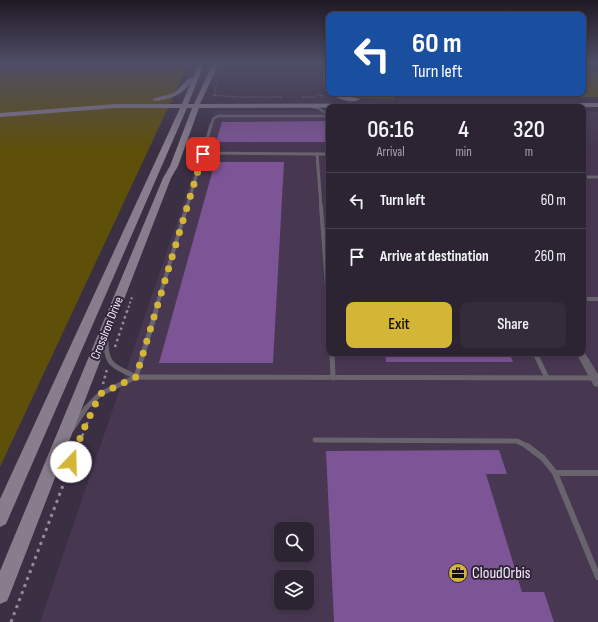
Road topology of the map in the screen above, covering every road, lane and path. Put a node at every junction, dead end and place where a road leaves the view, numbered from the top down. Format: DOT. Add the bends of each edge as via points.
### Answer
graph roads {
  1 [pos="181,92"];
  2 [pos="190,92"];
  3 [pos="202,92"];
  4 [pos="206,92"];
  5 [pos="325,94"];
  6 [pos="213,96"];
  7 [pos="334,96"];
  8 [pos="287,97"];
  9 [pos="80,101"];
  10 [pos="244,101"];
  11 [pos="303,101"];
  12 [pos="598,101"];
  13 [pos="114,103"];
  14 [pos="185,103"];
  15 [pos="197,103"];
  16 [pos="384,103"];
  17 [pos="335,104"];
  18 [pos="375,104"];
  19 [pos="389,104"];
  20 [pos="442,104"];
  21 [pos="228,105"];
  22 [pos="586,105"];
  23 [pos="598,105"];
  24 [pos="326,113"];
  25 [pos="0,114"];
  26 [pos="326,115"];
  27 [pos="183,122"];
  28 [pos="203,154"];
  29 [pos="318,154"];
  30 [pos="326,154"];
  31 [pos="586,177"];
  32 [pos="598,177"];
  33 [pos="326,273"];
  34 [pos="586,299"];
  35 [pos="598,299"];
  36 [pos="106,328"];
  37 [pos="332,356"];
  38 [pos="536,356"];
  39 [pos="583,356"];
  40 [pos="110,363"];
  41 [pos="136,377"];
  42 [pos="333,378"];
  43 [pos="547,378"];
  44 [pos="597,380"];
  45 [pos="100,394"];
  46 [pos="90,416"];
  47 [pos="62,439"];
  48 [pos="315,440"];
  49 [pos="555,473"];
  50 [pos="598,473"];
  51 [pos="0,518"];
  52 [pos="598,577"];
  53 [pos="0,594"];
  54 [pos="11,622"];
  1 -- 13 [label="main road" via="173,96"];
  2 -- 14 [label="main road, CrossIron Drive"];
  3 -- 15 [label="main road, CrossIron Drive"];
  4 -- 6 [label="main road"];
  5 -- 11 [label="main road"];
  5 -- 11 [label="path"];
  6 -- 8 [label="path"];
  6 -- 10 [label="main road"];
  7 -- 16 [label="main road"];
  9 -- 13 [label="main road"];
  10 -- 11 [label="main road"];
  10 -- 15 [label="main road"];
  11 -- 16 [label="main road"];
  11 -- 17 [label="main road"];
  11 -- 21 [label="main road"];
  11 -- 24 [label="lane"];
  12 -- 20 [label="main road"];
  13 -- 14 [label="main road"];
  13 -- 25 [label="main road"];
  13 -- 27 [label="main road" via="175,112"];
  14 -- 15 [label="main road"];
  14 -- 27 [label="main road, CrossIron Drive"];
  15 -- 21 [label="main road"];
  15 -- 27 [label="main road, CrossIron Drive"];
  16 -- 18 [label="main road"];
  16 -- 19 [label="main road"];
  16 -- 20 [label="main road"];
  21 -- 27 [label="main road" via="203,110 195,120"];
  22 -- 23 [label="main road"];
  26 -- 28 [label="lane" via="218,116 213,119"];
  27 -- 36 [label="main road, CrossIron Drive" via="174,166"];
  27 -- 51 [label="main road, CrossIron Drive"];
  28 -- 29 [label="lane"];
  28 -- 41 [label="lane"];
  29 -- 30 [label="lane"];
  29 -- 33 [label="lane"];
  31 -- 32 [label="lane"];
  34 -- 35 [label="lane"];
  36 -- 40 [label="lane" via="106,353"];
  36 -- 47 [label="main road, CrossIron Drive"];
  37 -- 42 [label="lane"];
  38 -- 43 [label="lane"];
  39 -- 44 [label="street"];
  40 -- 41 [label="lane"];
  40 -- 45 [label="path"];
  41 -- 42 [label="lane"];
  41 -- 45 [label="lane"];
  42 -- 43 [label="lane"];
  43 -- 44 [label="lane"];
  45 -- 47 [label="lane"];
  46 -- 54 [label="path"];
  47 -- 53 [label="main road, CrossIron Drive"];
  48 -- 49 [label="lane" via="517,441 532,448"];
  49 -- 50 [label="lane"];
  49 -- 52 [label="lane"];
}
